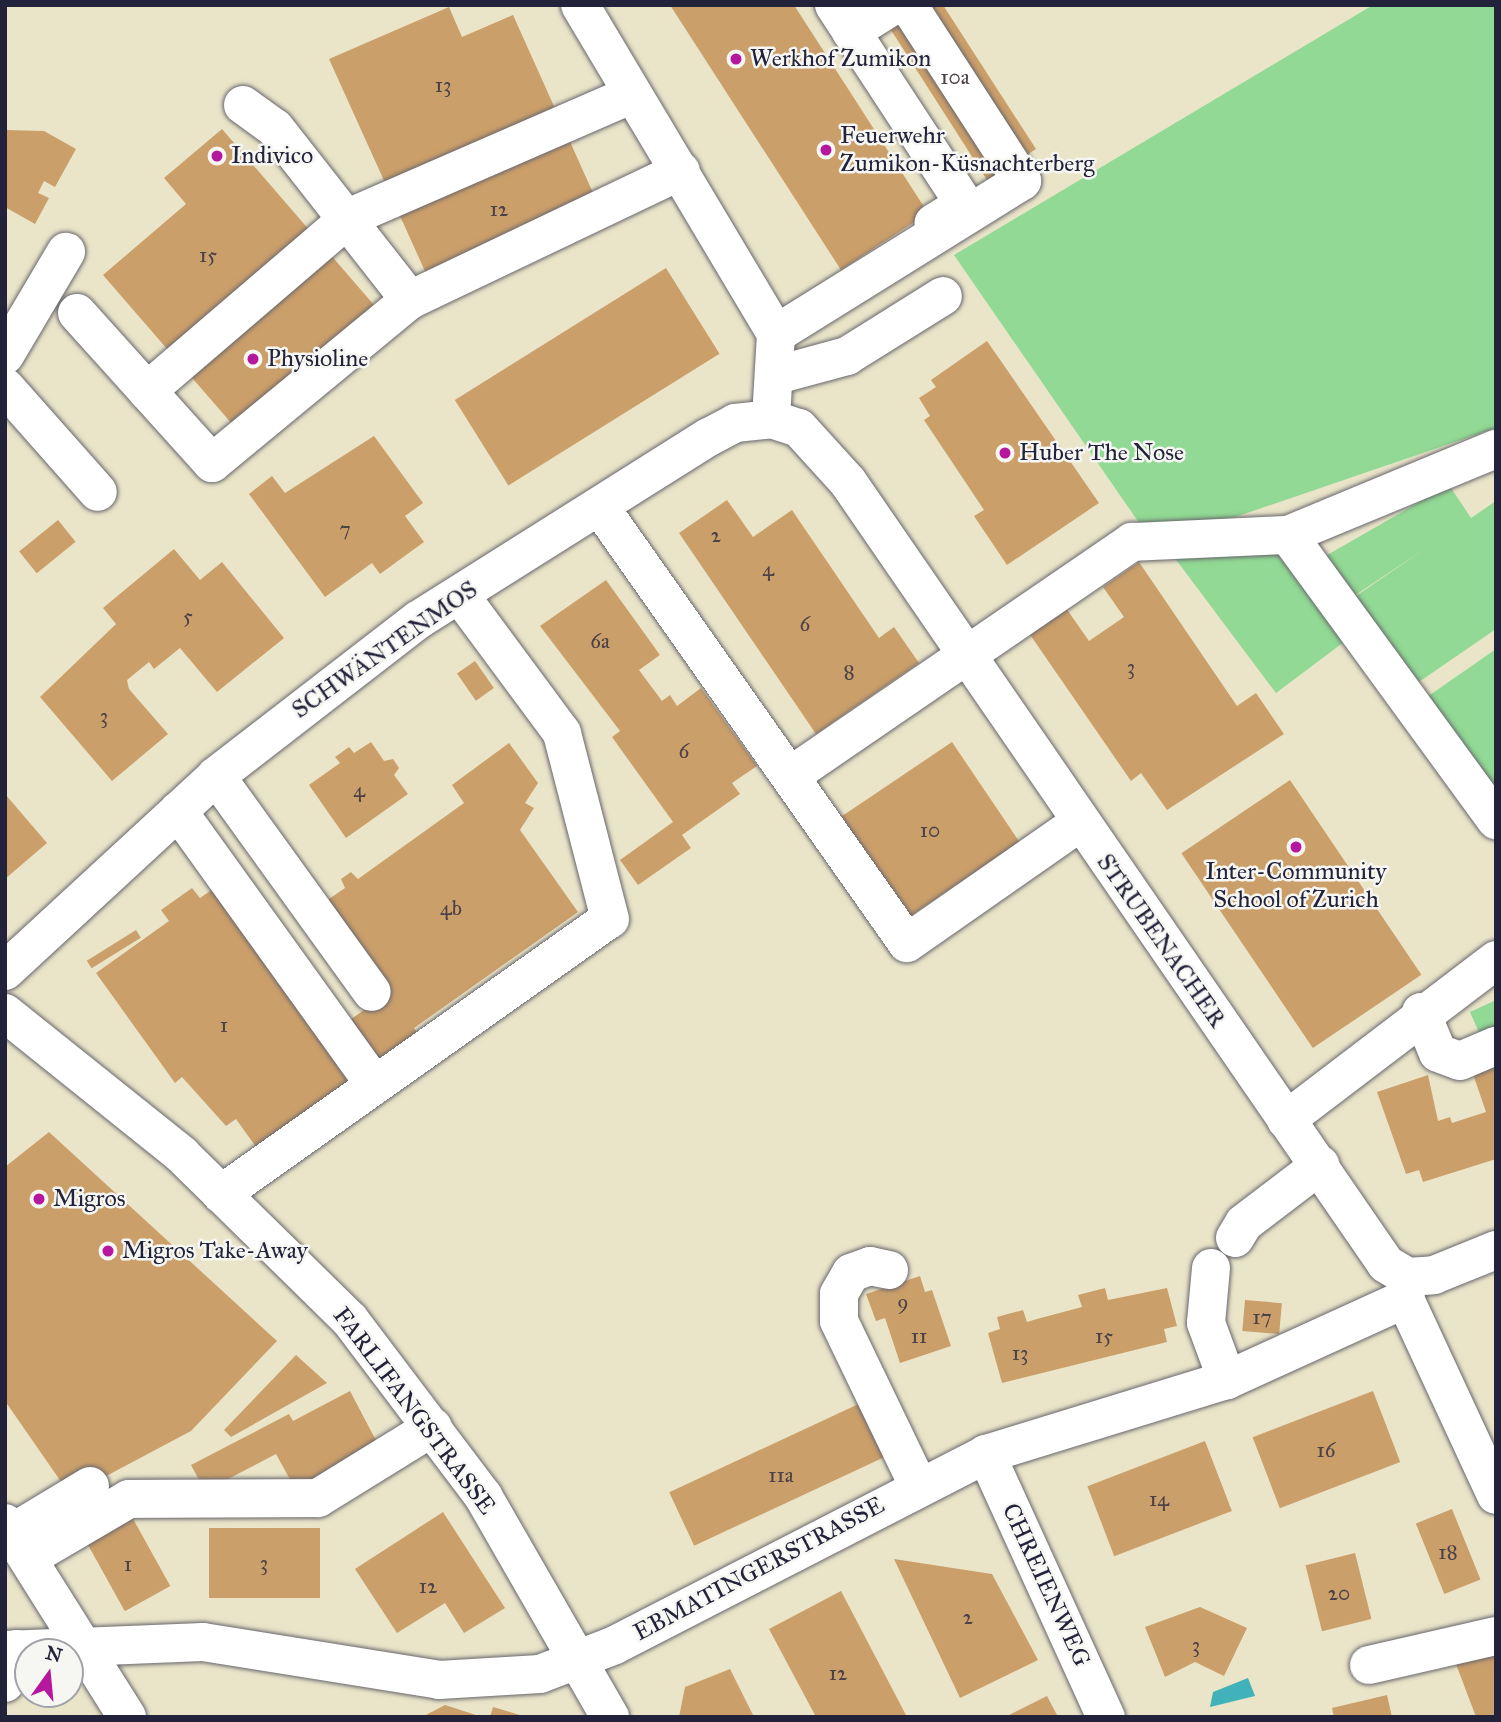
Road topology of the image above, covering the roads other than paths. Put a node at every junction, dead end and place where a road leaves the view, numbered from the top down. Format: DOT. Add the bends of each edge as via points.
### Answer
graph roads {
  1 [pos="580,5"];
  2 [pos="894,5"];
  3 [pos="908,5"];
  4 [pos="842,19"];
  5 [pos="631,95"];
  6 [pos="243,105"];
  7 [pos="681,171"];
  8 [pos="350,217"];
  9 [pos="66,252"];
  10 [pos="943,296"];
  11 [pos="410,300"];
  12 [pos="76,313"];
  13 [pos="773,328"];
  14 [pos="5,355"];
  15 [pos="777,374"];
  16 [pos="5,387"];
  17 [pos="147,391"];
  18 [pos="771,419"];
  19 [pos="1496,449"];
  20 [pos="98,492"];
  21 [pos="600,507"];
  22 [pos="1289,535"];
  23 [pos="460,595"];
  24 [pos="965,655"];
  25 [pos="793,774"];
  26 [pos="216,776"];
  27 [pos="178,811"];
  28 [pos="1496,820"];
  29 [pos="1079,823"];
  30 [pos="1496,960"];
  31 [pos="5,971"];
  32 [pos="372,992"];
  33 [pos="1420,1012"];
  34 [pos="5,1013"];
  35 [pos="1496,1046"];
  36 [pos="375,1085"];
  37 [pos="1286,1119"];
  38 [pos="1320,1165"];
  39 [pos="221,1194"];
  40 [pos="1235,1238"];
  41 [pos="1496,1250"];
  42 [pos="1211,1268"];
  43 [pos="889,1270"];
  44 [pos="1407,1288"];
  45 [pos="1227,1380"];
  46 [pos="433,1427"];
  47 [pos="986,1454"];
  48 [pos="918,1485"];
  49 [pos="90,1486"];
  50 [pos="1496,1495"];
  51 [pos="15,1538"];
  52 [pos="1496,1636"];
  53 [pos="77,1638"];
  54 [pos="84,1649"];
  55 [pos="579,1659"];
  56 [pos="1369,1665"];
  57 [pos="127,1717"];
  58 [pos="610,1717"];
  59 [pos="1107,1717"];
  1 -- 5 [label="street"];
  2 -- 4 [label="street"];
  3 -- 13 [label="street" via="1023,181"];
  4 -- 13 [label="street" via="964,204"];
  5 -- 7 [label="street"];
  5 -- 8 [label="street"];
  6 -- 8 [label="street" via="275,128"];
  7 -- 11 [label="street"];
  7 -- 13 [label="street"];
  8 -- 11 [label="street"];
  8 -- 17 [label="street"];
  9 -- 14 [label="street"];
  10 -- 15 [label="street" via="847,356"];
  11 -- 17 [label="street" via="212,463"];
  12 -- 17 [label="street"];
  13 -- 15 [label="street"];
  15 -- 18 [label="street"];
  16 -- 20 [label="street"];
  18 -- 21 [label="street, SCHWÄNTENMOS" via="736,423"];
  18 -- 24 [label="street, STRUBENACHER" via="799,429 848,482"];
  19 -- 22 [label="street"];
  21 -- 23 [label="street, SCHWÄNTENMOS"];
  21 -- 25 [label="street"];
  22 -- 24 [label="street" via="1132,542"];
  22 -- 28 [label="street"];
  23 -- 26 [label="street, SCHWÄNTENMOS"];
  23 -- 36 [label="street" via="562,733 610,919"];
  24 -- 25 [label="street"];
  24 -- 29 [label="street, STRUBENACHER"];
  25 -- 29 [label="street" via="907,943"];
  26 -- 27 [label="street, SCHWÄNTENMOS"];
  26 -- 32 [label="street"];
  27 -- 31 [label="street, SCHWÄNTENMOS"];
  27 -- 36 [label="street"];
  29 -- 37 [label="street, STRUBENACHER"];
  30 -- 33 [label="street"];
  33 -- 35 [label="street" via="1438,1053 1460,1060"];
  33 -- 37 [label="street"];
  34 -- 39 [label="street, FARLIFANGSTRASSE"];
  36 -- 39 [label="street"];
  37 -- 38 [label="street, STRUBENACHER"];
  38 -- 40 [label="street" via="1244,1223"];
  38 -- 44 [label="street, STRUBENACHER"];
  39 -- 46 [label="street, FARLIFANGSTRASSE" via="350,1320"];
  41 -- 44 [label="street, EBMATINGERSTRASSE"];
  42 -- 45 [label="street" via="1206,1323"];
  43 -- 48 [label="street" via="870,1266 850,1273 839,1294 839,1321"];
  44 -- 45 [label="street, EBMATINGERSTRASSE"];
  44 -- 50 [label="street, STRUBENACHER"];
  45 -- 47 [label="street, EBMATINGERSTRASSE"];
  46 -- 51 [label="street" via="318,1498 129,1499 76,1530"];
  46 -- 55 [label="street, FARLIFANGSTRASSE" via="483,1496"];
  47 -- 48 [label="street, EBMATINGERSTRASSE"];
  47 -- 59 [label="street, CHREIENWEG"];
  48 -- 55 [label="street, EBMATINGERSTRASSE"];
  49 -- 51 [label="street"];
  51 -- 53 [label="street"];
  52 -- 56 [label="street"];
  54 -- 55 [label="street, EBMATINGERSTRASSE" via="203,1642 439,1680 540,1674"];
  54 -- 57 [label="street"];
  55 -- 58 [label="street, FARLIFANGSTRASSE"];
}
